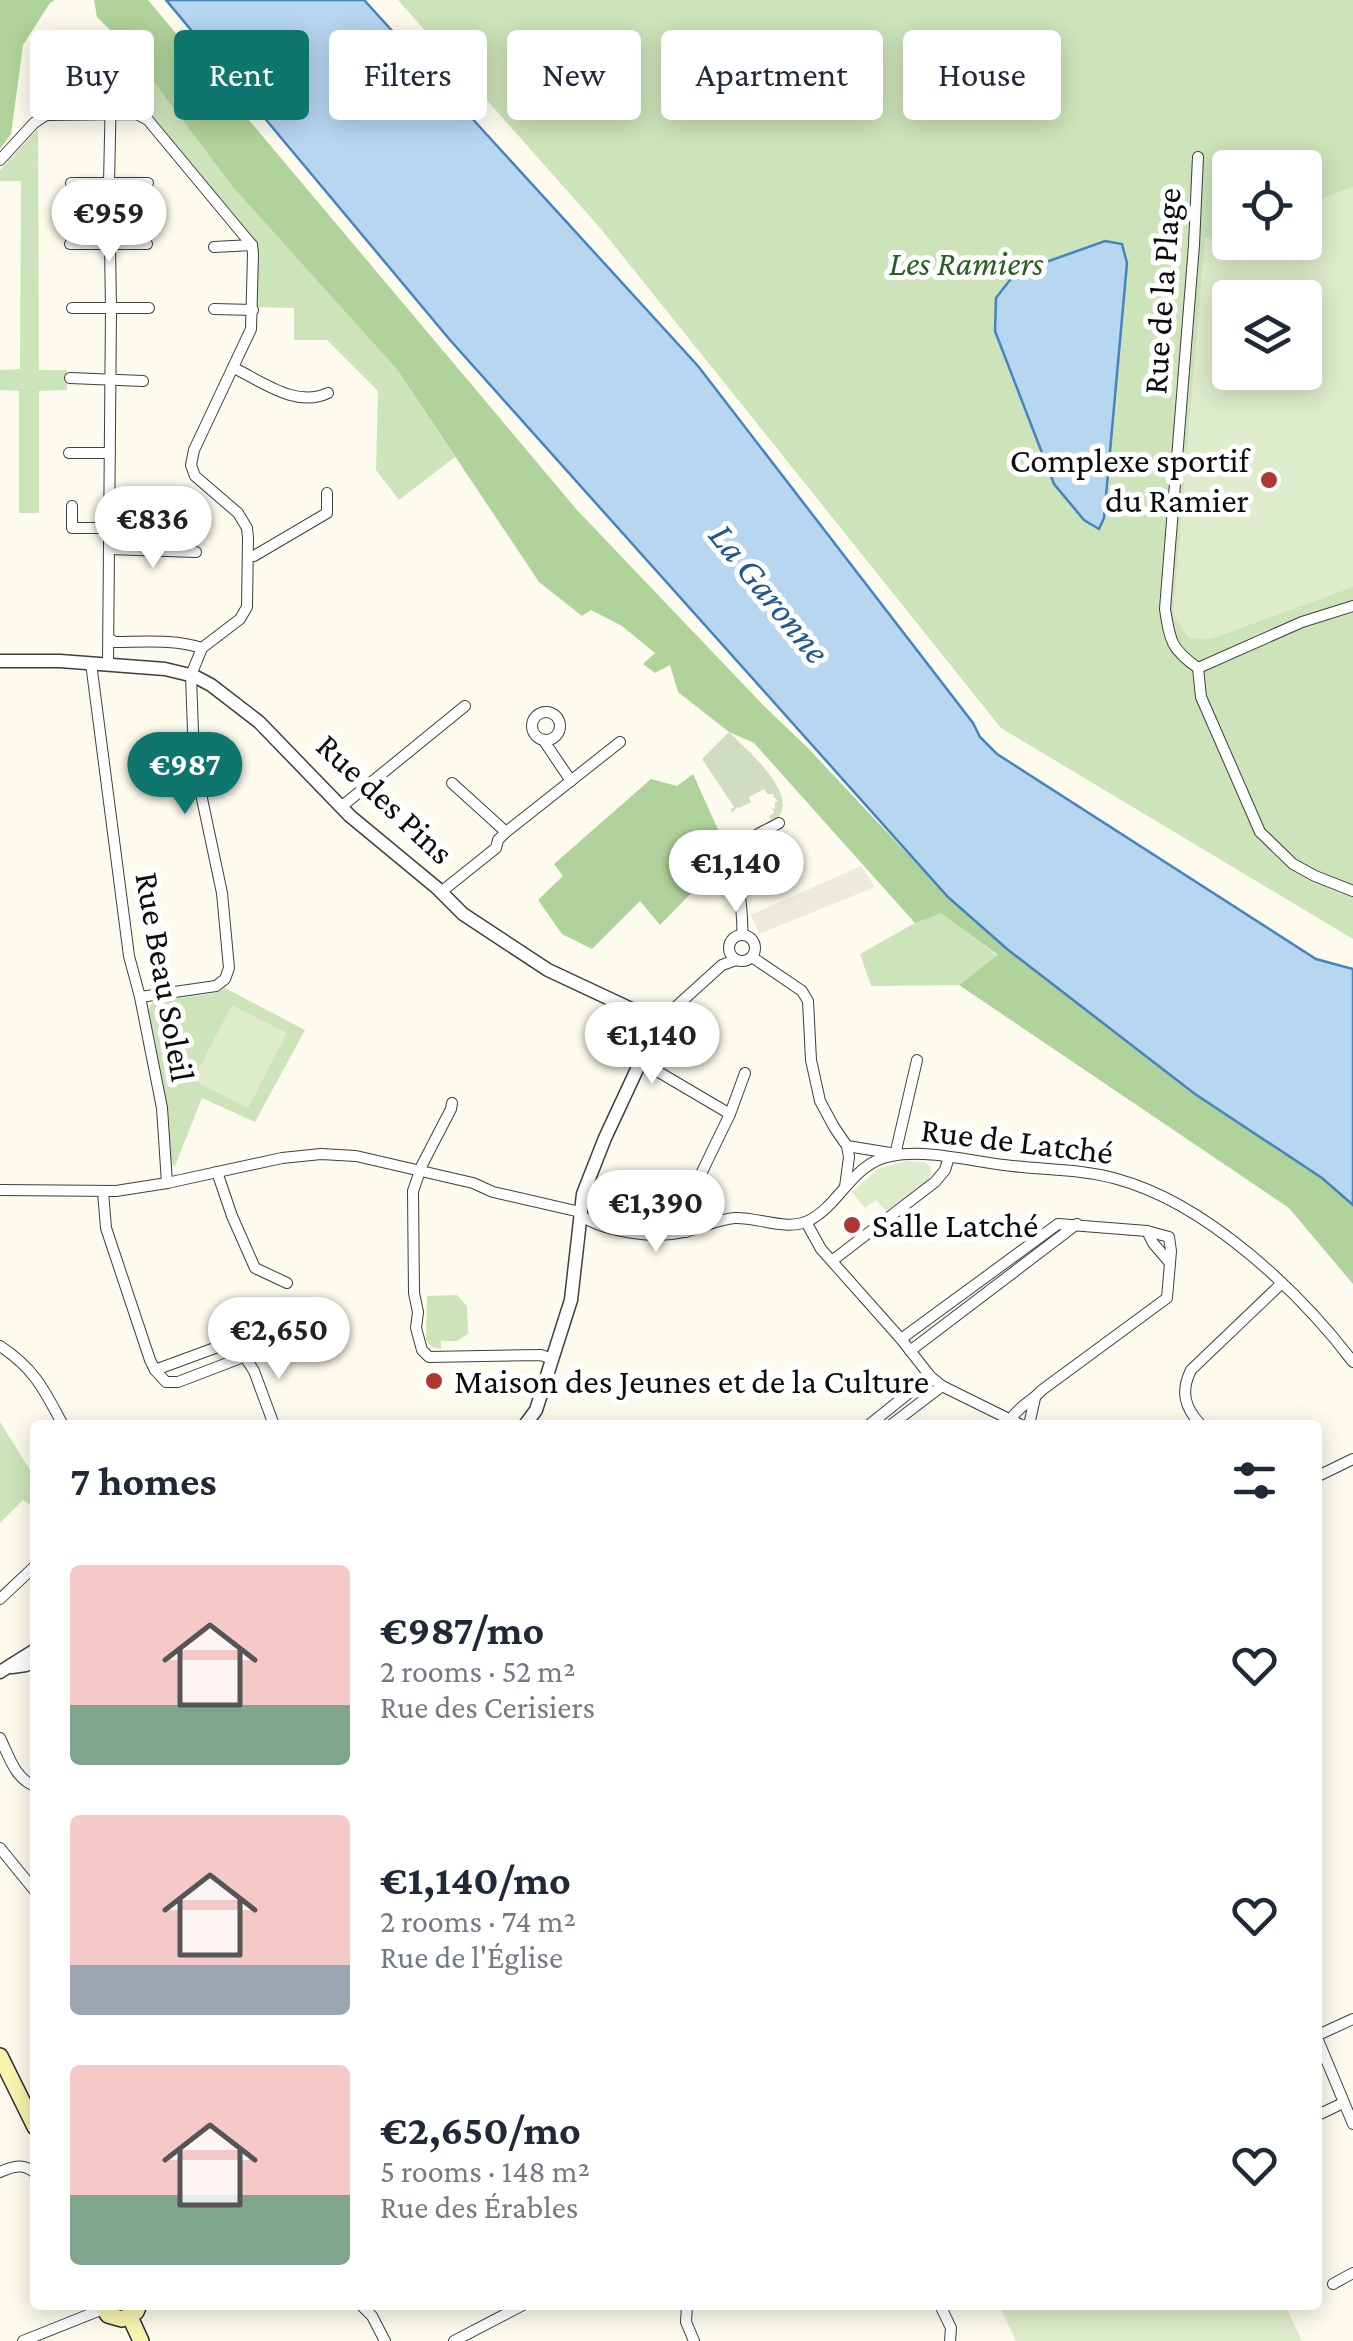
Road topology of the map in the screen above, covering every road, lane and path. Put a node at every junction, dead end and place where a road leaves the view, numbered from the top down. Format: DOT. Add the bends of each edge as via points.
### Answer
graph roads {
  1 [pos="37,120"];
  2 [pos="110,120"];
  3 [pos="148,120"];
  4 [pos="1198,157"];
  5 [pos="0,160"];
  6 [pos="148,182"];
  7 [pos="71,183"];
  8 [pos="109,183"];
  9 [pos="70,244"];
  10 [pos="109,244"];
  11 [pos="147,244"];
  12 [pos="252,245"];
  13 [pos="214,248"];
  14 [pos="72,308"];
  15 [pos="111,308"];
  16 [pos="149,308"];
  17 [pos="214,309"];
  18 [pos="253,310"];
  19 [pos="234,368"];
  20 [pos="70,378"];
  21 [pos="110,380"];
  22 [pos="143,381"];
  23 [pos="328,394"];
  24 [pos="70,453"];
  25 [pos="110,453"];
  26 [pos="327,493"];
  27 [pos="72,506"];
  28 [pos="110,528"];
  29 [pos="110,549"];
  30 [pos="196,552"];
  31 [pos="248,556"];
  32 [pos="1353,606"];
  33 [pos="109,638"];
  34 [pos="202,648"];
  35 [pos="0,660"];
  36 [pos="91,663"];
  37 [pos="108,664"];
  38 [pos="1198,668"];
  39 [pos="191,675"];
  40 [pos="466,706"];
  41 [pos="544,741"];
  42 [pos="620,742"];
  43 [pos="571,781"];
  44 [pos="452,783"];
  45 [pos="341,807"];
  46 [pos="780,823"];
  47 [pos="506,832"];
  48 [pos="1353,891"];
  49 [pos="442,892"];
  50 [pos="742,935"];
  51 [pos="752,957"];
  52 [pos="736,960"];
  53 [pos="140,997"];
  54 [pos="658,1022"];
  55 [pos="917,1060"];
  56 [pos="640,1061"];
  57 [pos="745,1073"];
  58 [pos="452,1103"];
  59 [pos="730,1114"];
  60 [pos="847,1146"];
  61 [pos="895,1154"];
  62 [pos="948,1157"];
  63 [pos="420,1170"];
  64 [pos="217,1172"];
  65 [pos="167,1183"];
  66 [pos="845,1187"];
  67 [pos="0,1190"];
  68 [pos="104,1192"];
  69 [pos="580,1215"];
  70 [pos="806,1222"];
  71 [pos="1078,1224"];
  72 [pos="686,1232"];
  73 [pos="833,1260"];
  74 [pos="287,1283"];
  75 [pos="1282,1283"];
  76 [pos="901,1339"];
  77 [pos="0,1346"];
  78 [pos="910,1351"];
  79 [pos="246,1356"];
  80 [pos="552,1358"];
  81 [pos="1353,1362"];
  82 [pos="154,1370"];
  83 [pos="930,1376"];
  84 [pos="942,1386"];
  85 [pos="1035,1398"];
  86 [pos="60,1420"];
  87 [pos="272,1420"];
  88 [pos="529,1420"];
  89 [pos="874,1420"];
  90 [pos="898,1420"];
  91 [pos="1010,1420"];
  92 [pos="1019,1420"];
  93 [pos="1032,1420"];
  94 [pos="1197,1420"];
  95 [pos="1353,1459"];
  96 [pos="1322,1474"];
  97 [pos="30,1571"];
  98 [pos="0,1599"];
  99 [pos="30,1652"];
  100 [pos="30,1663"];
  101 [pos="5,1669"];
  102 [pos="0,1738"];
  103 [pos="6,1763"];
  104 [pos="30,1785"];
  105 [pos="0,1848"];
  106 [pos="30,1886"];
  107 [pos="1353,2019"];
  108 [pos="1322,2036"];
  109 [pos="1322,2049"];
  110 [pos="0,2056"];
  111 [pos="1342,2103"];
  112 [pos="1322,2113"];
  113 [pos="30,2118"];
  114 [pos="1353,2124"];
  115 [pos="30,2169"];
  116 [pos="0,2172"];
  117 [pos="1353,2273"];
  118 [pos="1334,2284"];
  119 [pos="95,2310"];
  120 [pos="105,2310"];
  121 [pos="366,2310"];
  122 [pos="514,2310"];
  123 [pos="687,2310"];
  124 [pos="942,2310"];
  125 [pos="134,2311"];
  126 [pos="23,2341"];
  127 [pos="141,2341"];
  128 [pos="384,2341"];
  129 [pos="454,2341"];
  130 [pos="694,2341"];
  131 [pos="950,2341"];
  1 -- 5 [label="street"];
  2 -- 8 [label="street"];
  3 -- 12 [label="street"];
  4 -- 38 [label="street, Rue de la Plage" via="1165,609 1170,642"];
  6 -- 8 [label="street"];
  7 -- 8 [label="street"];
  8 -- 10 [label="street"];
  9 -- 10 [label="street"];
  10 -- 11 [label="street"];
  10 -- 15 [label="street"];
  12 -- 13 [label="street"];
  12 -- 18 [label="street"];
  14 -- 15 [label="street"];
  15 -- 16 [label="street"];
  15 -- 21 [label="street"];
  17 -- 18 [label="street"];
  18 -- 19 [label="street"];
  19 -- 23 [label="street" via="298,398"];
  19 -- 31 [label="street" via="190,465 238,512 247,528"];
  20 -- 21 [label="street"];
  21 -- 22 [label="street"];
  21 -- 25 [label="street"];
  24 -- 25 [label="street"];
  25 -- 28 [label="street"];
  26 -- 31 [label="street" via="327,513"];
  27 -- 28 [label="street" via="72,528"];
  28 -- 29 [label="street"];
  29 -- 30 [label="street"];
  29 -- 33 [label="street"];
  31 -- 34 [label="street" via="247,606 240,620"];
  32 -- 38 [label="street"];
  33 -- 34 [label="street"];
  33 -- 37 [label="street"];
  34 -- 39 [label="street"];
  35 -- 36 [label="street, Rue des Pins"];
  36 -- 37 [label="street, Rue des Pins"];
  36 -- 53 [label="street, Rue Beau Soleil"];
  37 -- 39 [label="street, Rue des Pins"];
  38 -- 48 [label="street" via="1201,697 1260,832 1293,864"];
  39 -- 45 [label="street, Rue des Pins" via="260,722"];
  39 -- 53 [label="street" via="194,761 222,893 229,968 216,986"];
  40 -- 45 [label="street"];
  41 -- 43 [label="street"];
  42 -- 43 [label="street"];
  43 -- 47 [label="street"];
  44 -- 47 [label="street"];
  45 -- 49 [label="street, Rue des Pins"];
  46 -- 50 [label="street" via="744,846"];
  47 -- 49 [label="street"];
  49 -- 54 [label="street, Rue des Pins" via="482,928 548,970"];
  50 -- 51 [label="street" via="754,943"];
  50 -- 52 [label="street" via="729,945"];
  51 -- 52 [label="street"];
  51 -- 60 [label="street" via="808,1001 820,1101"];
  52 -- 54 [label="street"];
  53 -- 65 [label="street, Rue Beau Soleil" via="162,1108"];
  54 -- 56 [label="street"];
  55 -- 61 [label="street"];
  56 -- 59 [label="street"];
  56 -- 69 [label="street" via="590,1173"];
  57 -- 59 [label="street"];
  58 -- 63 [label="street"];
  59 -- 72 [label="street" via="686,1206"];
  60 -- 61 [label="street"];
  60 -- 66 [label="street"];
  61 -- 62 [label="street, Rue de Latché"];
  61 -- 66 [label="street, Rue de Latché" via="875,1161"];
  62 -- 73 [label="street" via="934,1182"];
  62 -- 75 [label="street, Rue de Latché" via="1137,1185 1202,1219"];
  63 -- 64 [label="street" via="321,1154"];
  63 -- 69 [label="street"];
  63 -- 80 [label="street" via="412,1191 422,1350 430,1357"];
  64 -- 65 [label="street"];
  64 -- 74 [label="street" via="255,1268"];
  65 -- 68 [label="street"];
  66 -- 70 [label="street, Rue de Latché"];
  67 -- 68 [label="street"];
  68 -- 82 [label="street" via="106,1228"];
  69 -- 72 [label="street" via="644,1234"];
  69 -- 80 [label="street" via="571,1300"];
  70 -- 72 [label="street" via="732,1218"];
  70 -- 73 [label="street"];
  71 -- 76 [label="street" via="1058,1224"];
  71 -- 78 [label="street"];
  71 -- 85 [label="street" via="1147,1231 1170,1263 1167,1298"];
  73 -- 76 [label="street"];
  75 -- 81 [label="street, Rue de Latché"];
  75 -- 94 [label="street" via="1191,1370 1184,1393"];
  76 -- 78 [label="street"];
  77 -- 86 [label="street" via="40,1382"];
  78 -- 83 [label="street"];
  79 -- 82 [label="street" via="237,1345 223,1345"];
  79 -- 82 [label="street" via="178,1382 166,1382"];
  79 -- 87 [label="street"];
  80 -- 88 [label="street"];
  83 -- 84 [label="street"];
  83 -- 89 [label="street"];
  84 -- 90 [label="street"];
  84 -- 91 [label="street"];
  85 -- 92 [label="street" via="1022,1406"];
  85 -- 93 [label="street"];
  95 -- 96 [label="street"];
  97 -- 98 [label="street"];
  99 -- 101 [label="street"];
  100 -- 101 [label="street"];
  102 -- 103 [label="street"];
  103 -- 104 [label="street"];
  105 -- 106 [label="street"];
  107 -- 108 [label="street"];
  109 -- 111 [label="street"];
  110 -- 113 [label="main road"];
  111 -- 112 [label="street"];
  111 -- 114 [label="street"];
  115 -- 116 [label="street"];
  117 -- 118 [label="street"];
  119 -- 126 [label="street"];
  120 -- 125 [label="main road" via="122,2320"];
  121 -- 128 [label="street"];
  122 -- 129 [label="street"];
  123 -- 130 [label="street"];
  124 -- 131 [label="street"];
  125 -- 127 [label="main road"];
}
